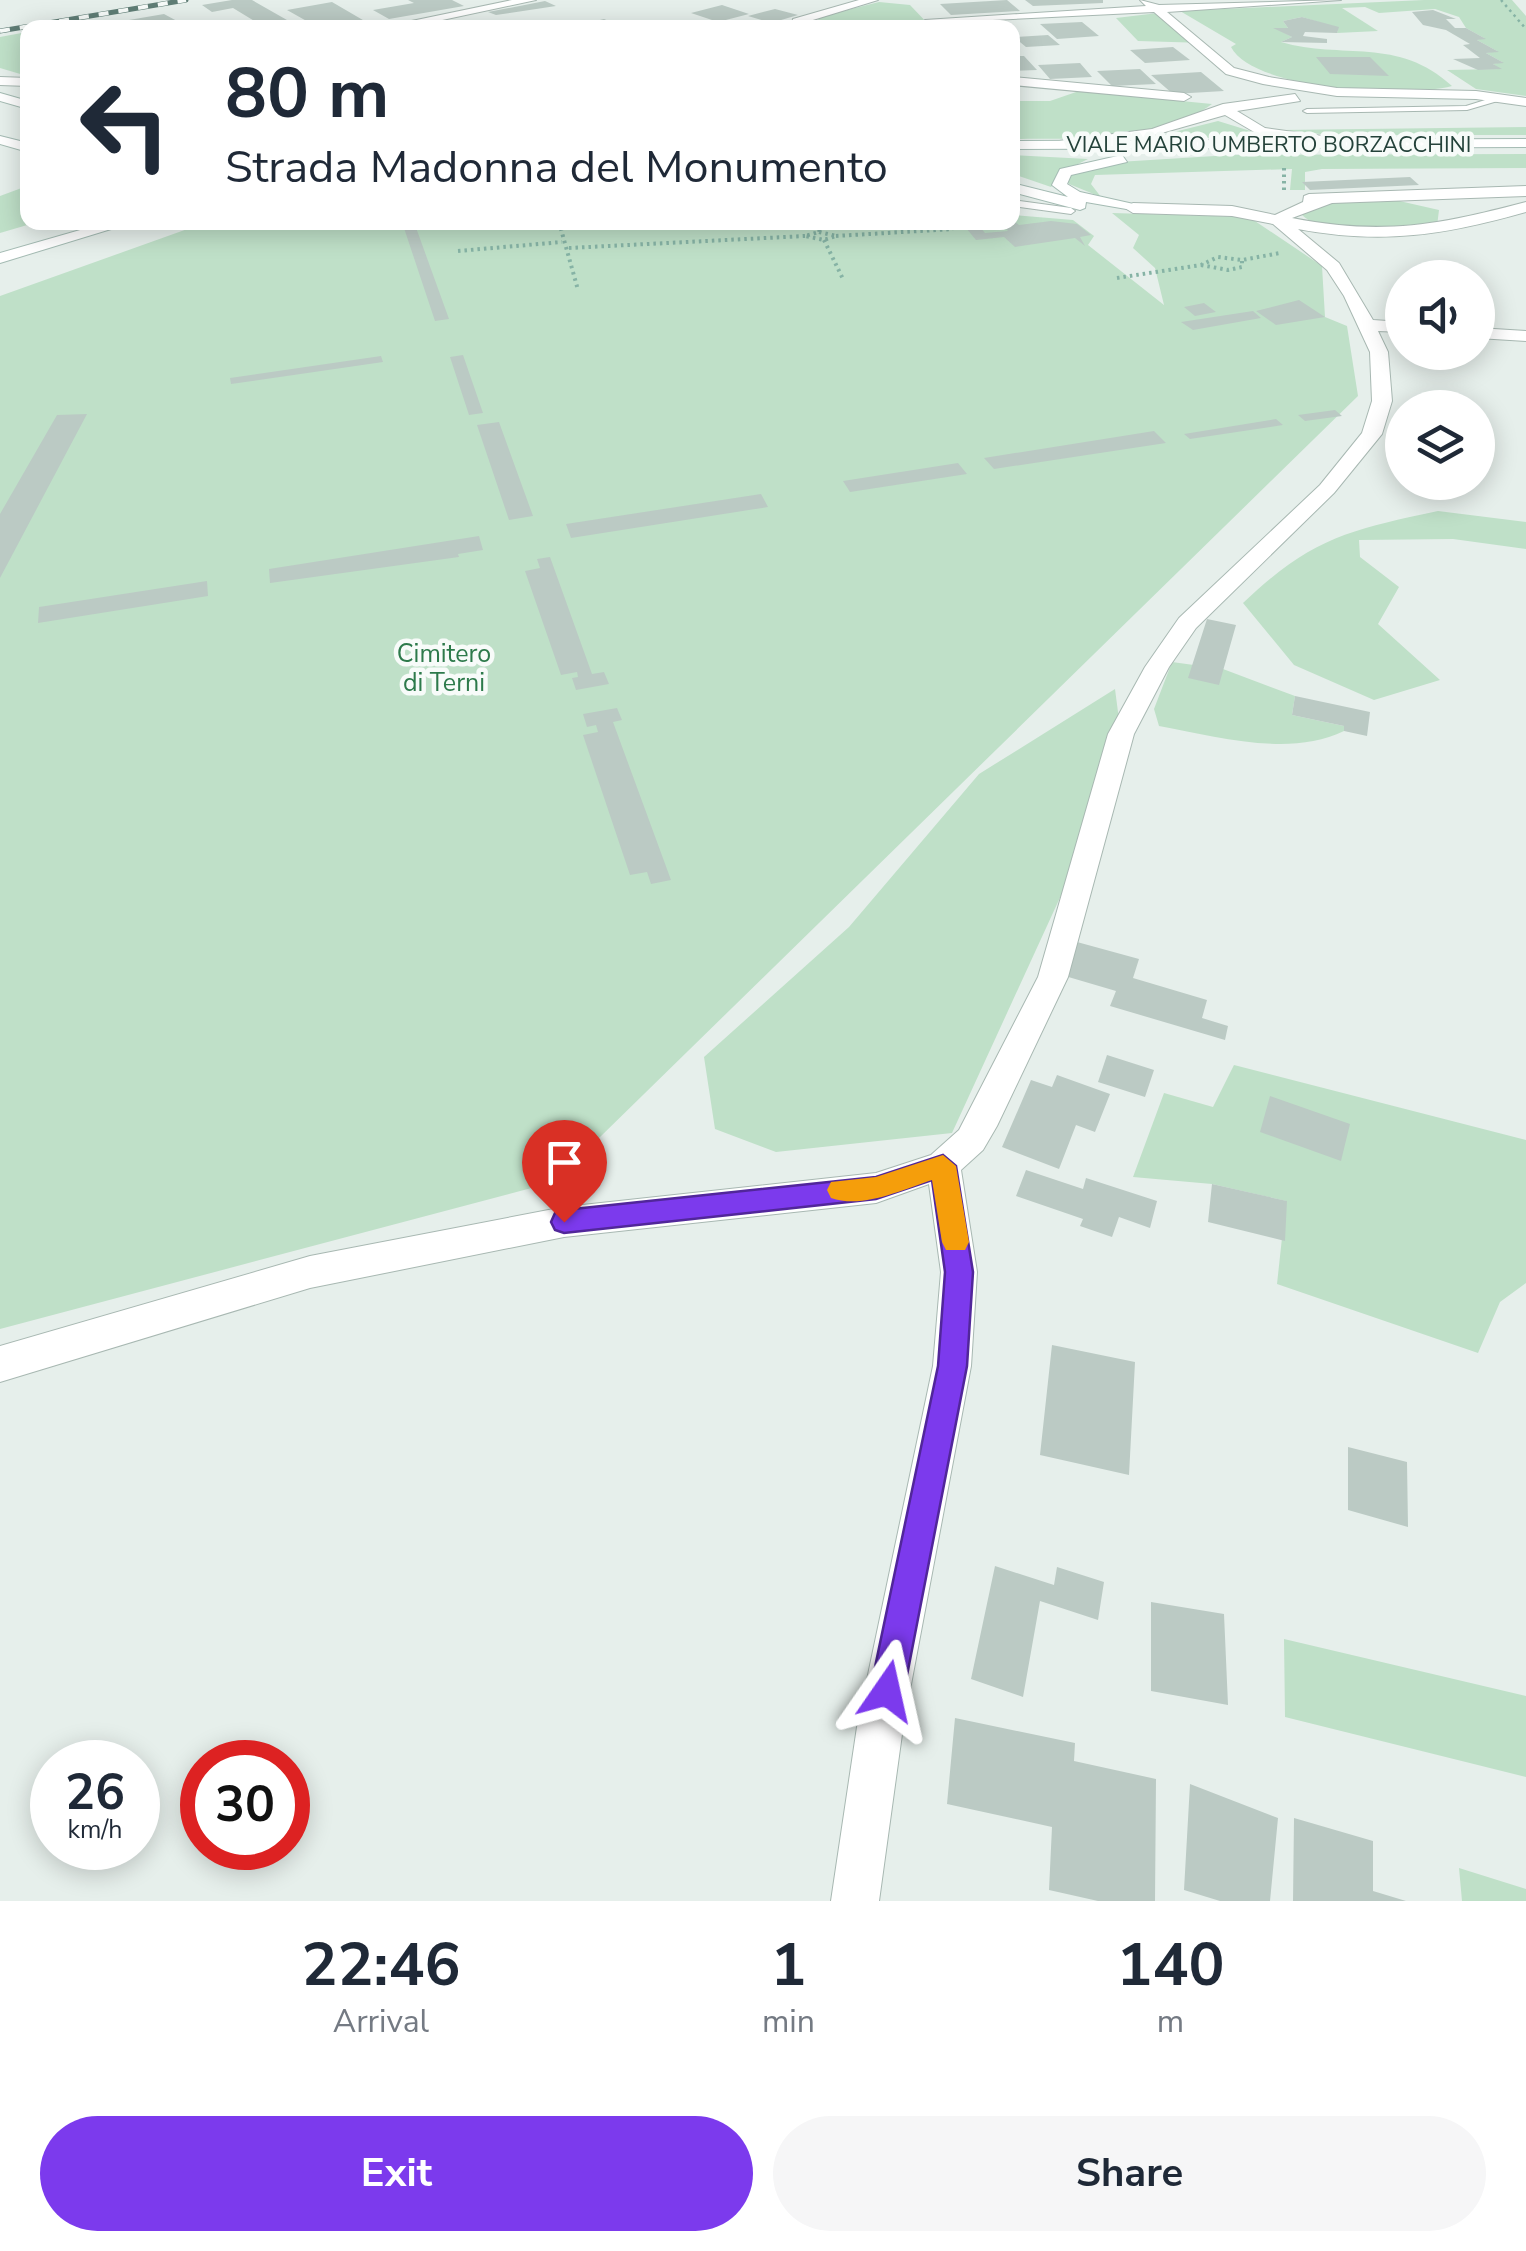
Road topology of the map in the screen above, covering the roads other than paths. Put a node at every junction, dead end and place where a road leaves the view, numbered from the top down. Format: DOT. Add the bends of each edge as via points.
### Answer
graph roads {
  1 [pos="530,0"];
  2 [pos="872,0"];
  3 [pos="1335,0"];
  4 [pos="798,4"];
  5 [pos="1152,4"];
  6 [pos="826,13"];
  7 [pos="447,16"];
  8 [pos="931,19"];
  9 [pos="424,20"];
  10 [pos="453,20"];
  11 [pos="805,20"];
  12 [pos="1230,71"];
  13 [pos="1020,83"];
  14 [pos="1395,96"];
  15 [pos="1184,98"];
  16 [pos="1498,98"];
  17 [pos="1526,102"];
  18 [pos="1223,108"];
  19 [pos="1307,110"];
  20 [pos="1366,143"];
  21 [pos="1035,145"];
  22 [pos="1526,146"];
  23 [pos="1020,148"];
  24 [pos="1020,149"];
  25 [pos="1213,152"];
  26 [pos="1020,189"];
  27 [pos="1526,191"];
  28 [pos="1406,196"];
  29 [pos="1328,199"];
  30 [pos="1020,204"];
  31 [pos="1526,207"];
  32 [pos="1133,208"];
  33 [pos="1070,212"];
  34 [pos="1020,213"];
  35 [pos="1053,216"];
  36 [pos="1278,220"];
  37 [pos="1458,226"];
  38 [pos="60,230"];
  39 [pos="100,230"];
  40 [pos="1386,234"];
  41 [pos="0,248"];
  42 [pos="0,258"];
  43 [pos="1325,258"];
  44 [pos="1366,324"];
  45 [pos="1385,326"];
  46 [pos="1495,334"];
  47 [pos="1526,336"];
  48 [pos="943,1166"];
  49 [pos="0,1364"];
  50 [pos="855,1901"];
  1 -- 7 [label="street"];
  2 -- 6 [label="street"];
  3 -- 5 [label="street"];
  4 -- 6 [label="street"];
  5 -- 8 [label="street"];
  5 -- 12 [label="street"];
  6 -- 11 [label="street"];
  7 -- 9 [label="street"];
  7 -- 10 [label="street"];
  12 -- 14 [label="street" via="1313,90"];
  12 -- 18 [label="street"];
  13 -- 15 [label="street"];
  14 -- 16 [label="street"];
  14 -- 18 [label="street" via="1275,98"];
  16 -- 17 [label="street"];
  16 -- 19 [label="lane" via="1468,108"];
  18 -- 20 [label="street" via="1261,132"];
  18 -- 21 [label="street" via="1136,136"];
  20 -- 21 [label="street, VIALE MARIO UMBERTO BORZACCHINI"];
  20 -- 22 [label="street, VIALE MARIO UMBERTO BORZACCHINI"];
  21 -- 23 [label="street, VIALE MARIO UMBERTO BORZACCHINI"];
  22 -- 25 [label="street, VIALE MARIO UMBERTO BORZACCHINI"];
  24 -- 25 [label="street, VIALE MARIO UMBERTO BORZACCHINI"];
  25 -- 32 [label="street" via="1093,162 1060,176 1059,185 1074,195"];
  26 -- 32 [label="street" via="1074,205"];
  27 -- 28 [label="street"];
  28 -- 29 [label="street"];
  28 -- 37 [label="street" via="1458,213"];
  29 -- 32 [label="street"];
  29 -- 36 [label="street"];
  30 -- 33 [label="lane"];
  31 -- 37 [label="street"];
  32 -- 36 [label="street" via="1232,211"];
  34 -- 35 [label="lane"];
  36 -- 40 [label="street"];
  36 -- 43 [label="street"];
  37 -- 40 [label="street"];
  38 -- 41 [label="street"];
  39 -- 42 [label="street"];
  40 -- 43 [label="street"];
  43 -- 44 [label="street"];
  44 -- 45 [label="street"];
  44 -- 48 [label="street" via="1379,352 1382,401 1372,434 1327,489 1187,623 1157,668 1122,734 1054,977 985,1116"];
  46 -- 47 [label="street"];
  48 -- 49 [label="street" via="876,1188 564,1222 310,1272"];
  48 -- 50 [label="street" via="959,1272 952,1366 880,1727"];
}
